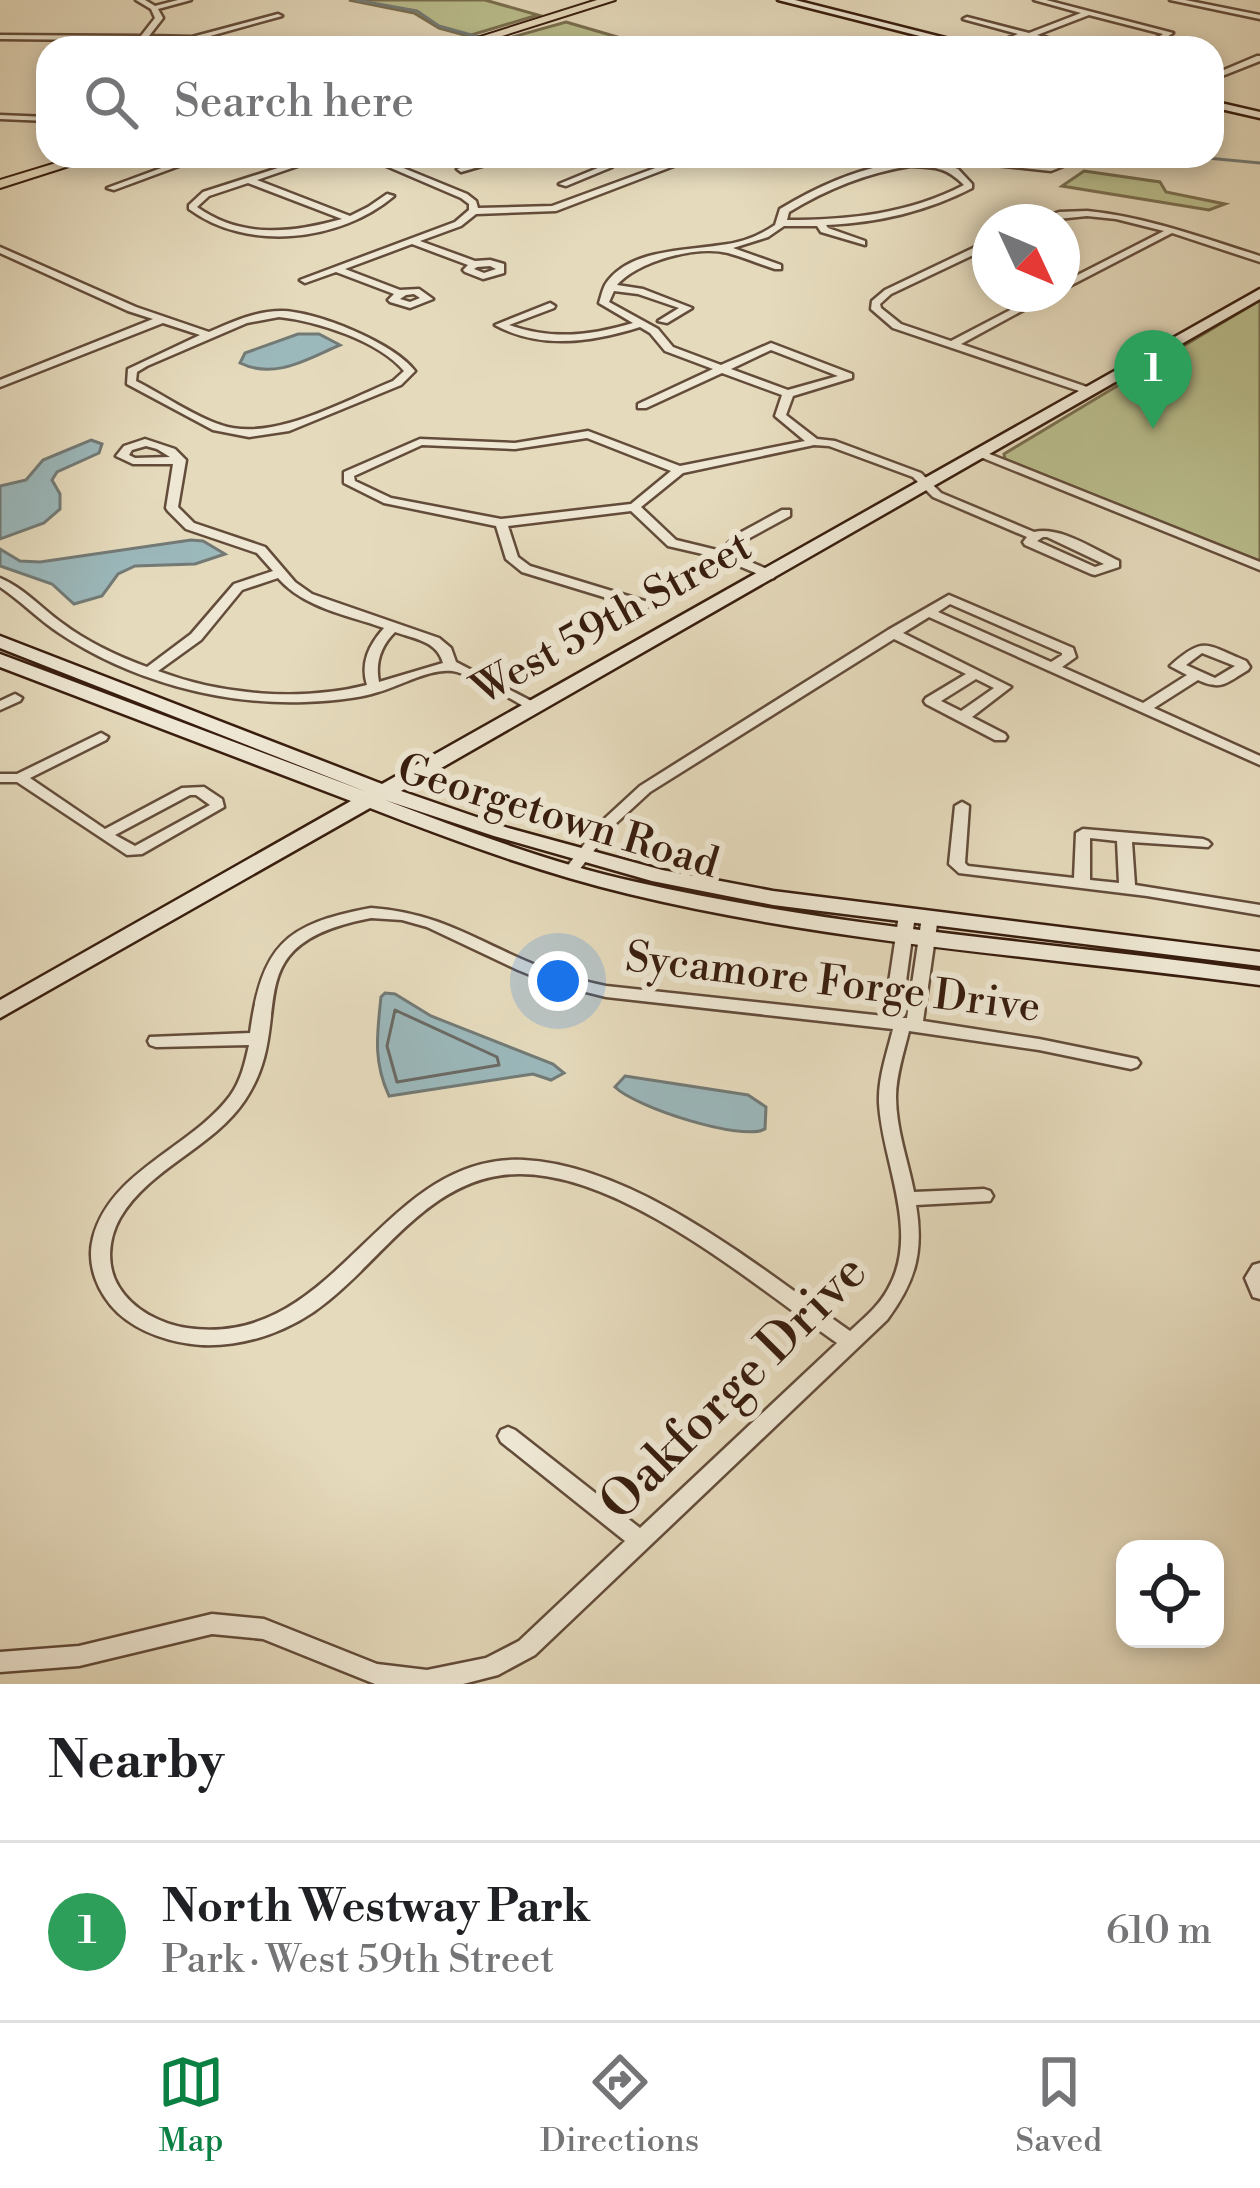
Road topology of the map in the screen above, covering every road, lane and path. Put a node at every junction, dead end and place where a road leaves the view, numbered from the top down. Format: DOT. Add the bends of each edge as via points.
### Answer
graph roads {
  1 [pos="140,0"];
  2 [pos="187,0"];
  3 [pos="609,0"];
  4 [pos="783,0"];
  5 [pos="1037,0"];
  6 [pos="1174,0"];
  7 [pos="1207,2"];
  8 [pos="154,8"];
  9 [pos="1090,11"];
  10 [pos="278,16"];
  11 [pos="1260,17"];
  12 [pos="967,19"];
  13 [pos="145,36"];
  14 [pos="213,36"];
  15 [pos="491,36"];
  16 [pos="934,36"];
  17 [pos="1028,36"];
  18 [pos="1168,36"];
  19 [pos="0,37"];
  20 [pos="36,37"];
  21 [pos="1260,58"];
  22 [pos="1224,73"];
  23 [pos="1224,107"];
  24 [pos="1260,116"];
  25 [pos="3,117"];
  26 [pos="36,118"];
  27 [pos="53,168"];
  28 [pos="168,168"];
  29 [pos="286,168"];
  30 [pos="397,168"];
  31 [pos="465,168"];
  32 [pos="605,168"];
  33 [pos="611,168"];
  34 [pos="663,168"];
  35 [pos="880,168"];
  36 [pos="952,168"];
  37 [pos="461,169"];
  38 [pos="639,177"];
  39 [pos="550,179"];
  40 [pos="248,180"];
  41 [pos="0,184"];
  42 [pos="563,184"];
  43 [pos="111,188"];
  44 [pos="595,194"];
  45 [pos="390,196"];
  46 [pos="474,211"];
  47 [pos="1080,213"];
  48 [pos="346,217"];
  49 [pos="782,223"];
  50 [pos="820,223"];
  51 [pos="1168,232"];
  52 [pos="260,236"];
  53 [pos="287,236"];
  54 [pos="412,241"];
  55 [pos="862,243"];
  56 [pos="723,248"];
  57 [pos="0,250"];
  58 [pos="972,252"];
  59 [pos="1260,259"];
  60 [pos="474,264"];
  61 [pos="778,267"];
  62 [pos="337,269"];
  63 [pos="1080,278"];
  64 [pos="305,280"];
  65 [pos="609,287"];
  66 [pos="399,293"];
  67 [pos="1260,293"];
  68 [pos="550,306"];
  69 [pos="1013,312"];
  70 [pos="163,319"];
  71 [pos="663,321"];
  72 [pos="640,324"];
  73 [pos="209,335"];
  74 [pos="951,344"];
  75 [pos="722,369"];
  76 [pos="0,384"];
  77 [pos="1089,391"];
  78 [pos="788,394"];
  79 [pos="642,406"];
  80 [pos="814,442"];
  81 [pos="982,454"];
  82 [pos="180,460"];
  83 [pos="679,470"];
  84 [pos="928,486"];
  85 [pos="634,507"];
  86 [pos="786,513"];
  87 [pos="501,523"];
  88 [pos="1034,536"];
  89 [pos="724,555"];
  90 [pos="1260,566"];
  91 [pos="280,573"];
  92 [pos="770,575"];
  93 [pos="0,582"];
  94 [pos="644,604"];
  95 [pos="393,627"];
  96 [pos="893,633"];
  97 [pos="0,642"];
  98 [pos="0,659"];
  99 [pos="451,666"];
  100 [pos="150,671"];
  101 [pos="976,673"];
  102 [pos="1196,675"];
  103 [pos="375,688"];
  104 [pos="536,707"];
  105 [pos="1145,708"];
  106 [pos="961,718"];
  107 [pos="101,737"];
  108 [pos="1000,737"];
  109 [pos="1260,743"];
  110 [pos="1241,753"];
  111 [pos="1260,761"];
  112 [pos="0,778"];
  113 [pos="20,778"];
  114 [pos="377,797"];
  115 [pos="962,806"];
  116 [pos="104,835"];
  117 [pos="1124,836"];
  118 [pos="1203,844"];
  119 [pos="577,863"];
  120 [pos="1082,883"];
  121 [pos="1126,888"];
  122 [pos="1260,910"];
  123 [pos="917,927"];
  124 [pos="1260,959"];
  125 [pos="1260,978"];
  126 [pos="0,1010"];
  127 [pos="903,1024"];
  128 [pos="256,1039"];
  129 [pos="156,1041"];
  130 [pos="1132,1063"];
  131 [pos="984,1196"];
  132 [pos="906,1198"];
  133 [pos="1260,1270"];
  134 [pos="1260,1292"];
  135 [pos="851,1342"];
  136 [pos="508,1436"];
  137 [pos="641,1541"];
  138 [pos="0,1662"];
  139 [pos="405,1682"];
  1 -- 8 [label="street"];
  2 -- 8 [label="street"];
  3 -- 15 [label="main road"];
  4 -- 16 [label="street"];
  5 -- 9 [label="street"];
  6 -- 7 [label="street"];
  7 -- 11 [label="street"];
  8 -- 13 [label="street" via="158,22"];
  9 -- 17 [label="street"];
  9 -- 18 [label="street"];
  10 -- 14 [label="street"];
  12 -- 17 [label="street"];
  19 -- 20 [label="street"];
  21 -- 22 [label="street"];
  23 -- 24 [label="street"];
  25 -- 26 [label="street"];
  27 -- 41 [label="main road"];
  28 -- 43 [label="street"];
  29 -- 40 [label="street"];
  30 -- 46 [label="street" via="464,196"];
  31 -- 37 [label="street"];
  32 -- 42 [label="street"];
  33 -- 38 [label="street"];
  34 -- 38 [label="street"];
  35 -- 49 [label="street" via="789,207"];
  36 -- 50 [label="street" via="968,187 938,201"];
  38 -- 44 [label="street"];
  39 -- 42 [label="street"];
  40 -- 48 [label="street"];
  40 -- 52 [label="street" via="192,207"];
  42 -- 44 [label="street"];
  44 -- 46 [label="street" via="544,212"];
  45 -- 48 [label="street"];
  46 -- 54 [label="street"];
  47 -- 51 [label="street"];
  48 -- 53 [label="street"];
  49 -- 50 [label="street"];
  49 -- 56 [label="street"];
  50 -- 55 [label="street"];
  51 -- 59 [label="street"];
  51 -- 63 [label="street"];
  52 -- 53 [label="street"];
  52 -- 53 [label="street" via="268,244"];
  54 -- 60 [label="street"];
  54 -- 62 [label="street"];
  56 -- 61 [label="street"];
  56 -- 65 [label="street" via="661,256 622,272"];
  57 -- 70 [label="street"];
  58 -- 74 [label="street" via="875,303 897,326"];
  62 -- 64 [label="street"];
  62 -- 66 [label="street"];
  65 -- 71 [label="street" via="687,308"];
  65 -- 72 [label="street" via="606,306"];
  67 -- 77 [label="street, West 59th Street"];
  68 -- 72 [label="street" via="500,325 541,341 598,338"];
  69 -- 74 [label="street"];
  70 -- 73 [label="street"];
  70 -- 76 [label="street"];
  72 -- 75 [label="street" via="669,349"];
  73 -- 73 [label="street" via="143,364 131,382 233,433 280,430 409,373 409,365 301,315 256,316"];
  74 -- 77 [label="street"];
  75 -- 78 [label="street"];
  75 -- 78 [label="street" via="770,347 848,376"];
  75 -- 79 [label="street"];
  77 -- 81 [label="street, West 59th Street"];
  78 -- 80 [label="street" via="780,416"];
  80 -- 83 [label="street"];
  80 -- 84 [label="street" via="896,467"];
  81 -- 84 [label="street, West 59th Street"];
  81 -- 90 [label="street"];
  82 -- 91 [label="street" via="172,505 178,518 255,546"];
  83 -- 85 [label="street"];
  83 -- 87 [label="street" via="585,434 514,446 420,442 348,473 350,483 388,501"];
  84 -- 88 [label="street"];
  84 -- 92 [label="street, West 59th Street"];
  85 -- 87 [label="street"];
  85 -- 89 [label="street" via="672,543"];
  86 -- 89 [label="street"];
  87 -- 94 [label="street" via="512,559 525,569"];
  88 -- 88 [label="street" via="1049,534 1115,564 1095,571 1030,543"];
  89 -- 92 [label="street"];
  91 -- 95 [label="street" via="312,599"];
  91 -- 100 [label="street" via="238,587 196,637"];
  92 -- 104 [label="street, West 59th Street"];
  93 -- 100 [label="street" via="78,639"];
  95 -- 99 [label="street" via="441,646"];
  95 -- 103 [label="street" via="377,643 369,677"];
  96 -- 101 [label="street"];
  96 -- 105 [label="street" via="928,612"];
  96 -- 119 [label="street" via="645,789"];
  97 -- 114 [label="street, Georgetown Road"];
  98 -- 114 [label="street, Georgetown Road"];
  99 -- 103 [label="street"];
  99 -- 104 [label="street"];
  100 -- 103 [label="street" via="270,698"];
  101 -- 106 [label="street" via="932,701"];
  101 -- 106 [label="street" via="1005,690"];
  102 -- 105 [label="street"];
  104 -- 114 [label="street, West 59th Street"];
  105 -- 110 [label="street"];
  106 -- 108 [label="street"];
  107 -- 113 [label="street"];
  109 -- 110 [label="street"];
  110 -- 111 [label="street"];
  112 -- 113 [label="street"];
  113 -- 116 [label="street"];
  114 -- 119 [label="street, Georgetown Road"];
  114 -- 126 [label="street, West 59th Street"];
  115 -- 120 [label="street" via="960,868"];
  116 -- 116 [label="street" via="137,851 218,804 189,790"];
  117 -- 118 [label="street"];
  117 -- 120 [label="street" via="1082,834"];
  117 -- 121 [label="street"];
  119 -- 123 [label="street, Georgetown Road" via="698,902"];
  120 -- 121 [label="street"];
  121 -- 122 [label="street"];
  123 -- 124 [label="street, Georgetown Road"];
  123 -- 125 [label="street, Georgetown Road"];
  123 -- 127 [label="street, Oakforge Drive"];
  127 -- 128 [label="street, Sycamore Forge Drive" via="582,986 529,969 441,923 387,914 330,922 290,945 267,977"];
  127 -- 130 [label="street, Sycamore Forge Drive"];
  127 -- 132 [label="street, Oakforge Drive" via="888,1103"];
  128 -- 129 [label="street"];
  128 -- 135 [label="street, Sycamore Forge Drive" via="239,1096 138,1184 107,1225 107,1283 147,1323 214,1337 278,1324 327,1294 436,1192 481,1172 523,1167 573,1175 640,1202"];
  131 -- 132 [label="street"];
  132 -- 135 [label="street, Oakforge Drive" via="908,1273"];
  133 -- 134 [label="street"];
  135 -- 137 [label="street, Oakforge Drive"];
  136 -- 137 [label="street"];
  137 -- 139 [label="street, Oakforge Drive" via="510,1660 449,1679"];
  138 -- 139 [label="street" via="79,1656 179,1629 233,1624"];
}
